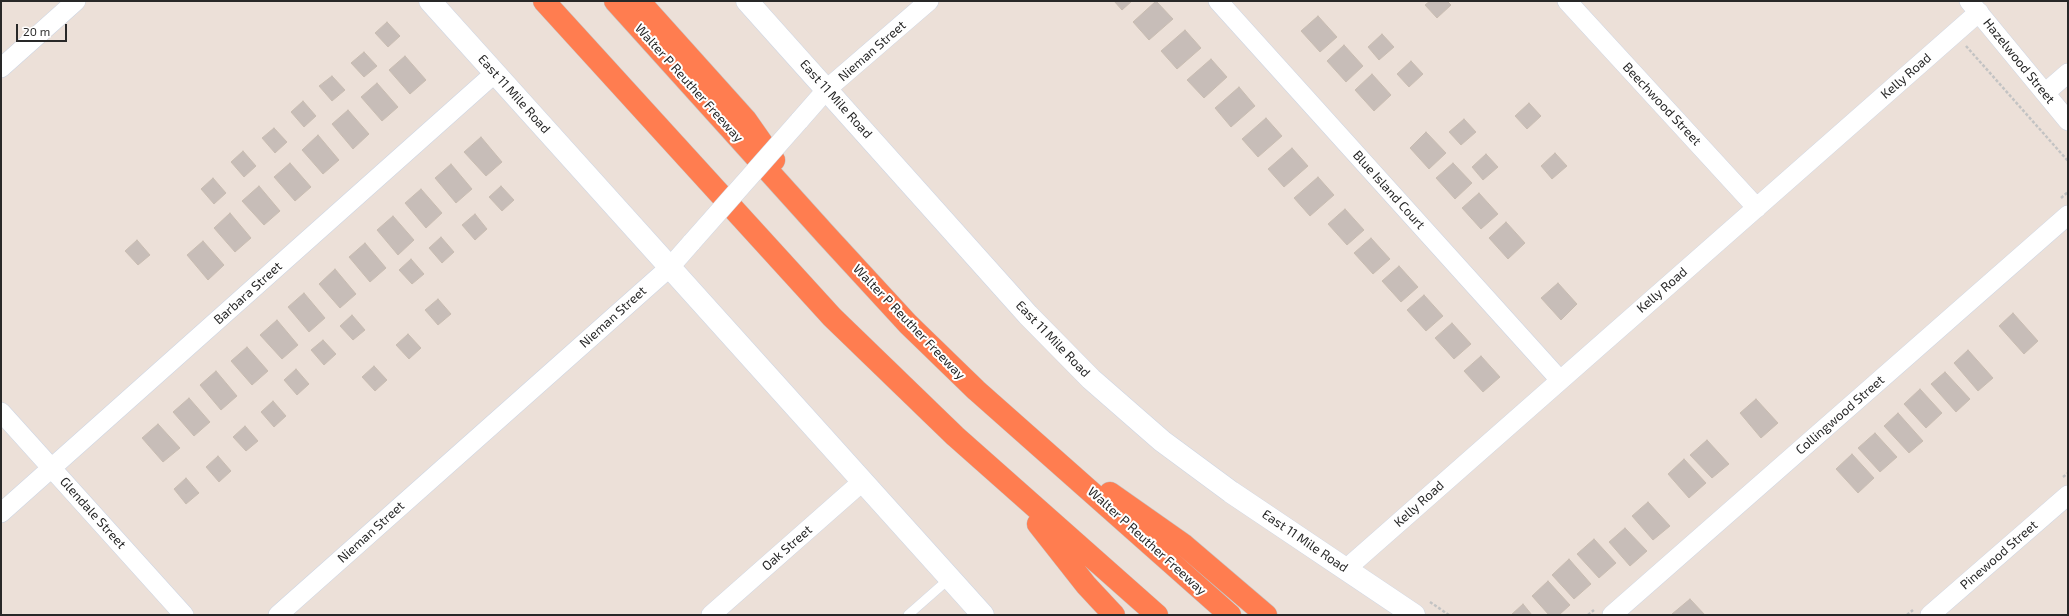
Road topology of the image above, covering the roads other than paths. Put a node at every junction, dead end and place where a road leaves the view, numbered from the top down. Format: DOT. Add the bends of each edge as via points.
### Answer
graph roads {
  1 [pos="76,1"];
  2 [pos="430,1"];
  3 [pos="544,1"];
  4 [pos="615,1"];
  5 [pos="639,1"];
  6 [pos="747,1"];
  7 [pos="929,1"];
  8 [pos="1218,1"];
  9 [pos="1567,1"];
  10 [pos="1974,6"];
  11 [pos="1,68"];
  12 [pos="495,73"];
  13 [pos="2068,73"];
  14 [pos="827,89"];
  15 [pos="2045,93"];
  16 [pos="2068,121"];
  17 [pos="1757,208"];
  18 [pos="2068,215"];
  19 [pos="827,236"];
  20 [pos="670,266"];
  21 [pos="1560,380"];
  22 [pos="1,412"];
  23 [pos="1056,461"];
  24 [pos="52,468"];
  25 [pos="863,481"];
  26 [pos="1008,485"];
  27 [pos="2068,495"];
  28 [pos="1,513"];
  29 [pos="1346,569"];
  30 [pos="950,578"];
  31 [pos="977,613"];
  32 [pos="184,615"];
  33 [pos="278,615"];
  34 [pos="712,615"];
  35 [pos="908,615"];
  36 [pos="1114,615"];
  37 [pos="1157,615"];
  38 [pos="1230,615"];
  39 [pos="1266,615"];
  40 [pos="1414,615"];
  41 [pos="1612,615"];
  42 [pos="1930,615"];
  1 -- 11 [label="street"];
  2 -- 12 [label="main road, East 11 Mile Road"];
  3 -- 26 [label="highway" via="832,317"];
  4 -- 19 [label="highway, Walter P Reuther Freeway"];
  5 -- 19 [label="highway" via="746,120"];
  6 -- 14 [label="main road, East 11 Mile Road"];
  7 -- 14 [label="street, Nieman Street"];
  8 -- 21 [label="street, Blue Island Court"];
  9 -- 17 [label="street, Beechwood Street"];
  10 -- 15 [label="street, Hazelwood Street"];
  10 -- 17 [label="street, Kelly Road"];
  12 -- 20 [label="main road, East 11 Mile Road"];
  12 -- 24 [label="street, Barbara Street"];
  13 -- 15 [label="street"];
  14 -- 20 [label="street, Nieman Street, bridge"];
  14 -- 29 [label="main road, East 11 Mile Road" via="1028,315 1091,380 1162,441 1231,492"];
  15 -- 16 [label="street, Hazelwood Street"];
  17 -- 21 [label="street, Kelly Road"];
  18 -- 41 [label="street, Collingwood Street"];
  19 -- 23 [label="highway, Walter P Reuther Freeway" via="908,324 976,390"];
  20 -- 25 [label="main road, East 11 Mile Road"];
  20 -- 33 [label="street, Nieman Street"];
  21 -- 29 [label="street, Kelly Road"];
  22 -- 24 [label="street, Glendale Street"];
  23 -- 38 [label="highway, Walter P Reuther Freeway"];
  23 -- 39 [label="highway" via="1111,494 1184,545"];
  24 -- 28 [label="street, Barbara Street"];
  24 -- 32 [label="street, Glendale Street"];
  25 -- 30 [label="main road, East 11 Mile Road"];
  25 -- 34 [label="street, Oak Street"];
  26 -- 36 [label="highway" via="1086,585"];
  26 -- 37 [label="highway"];
  27 -- 42 [label="street, Pinewood Street"];
  29 -- 40 [label="main road, East 11 Mile Road"];
  30 -- 31 [label="main road, East 11 Mile Road"];
  30 -- 35 [label="lane"];
}
